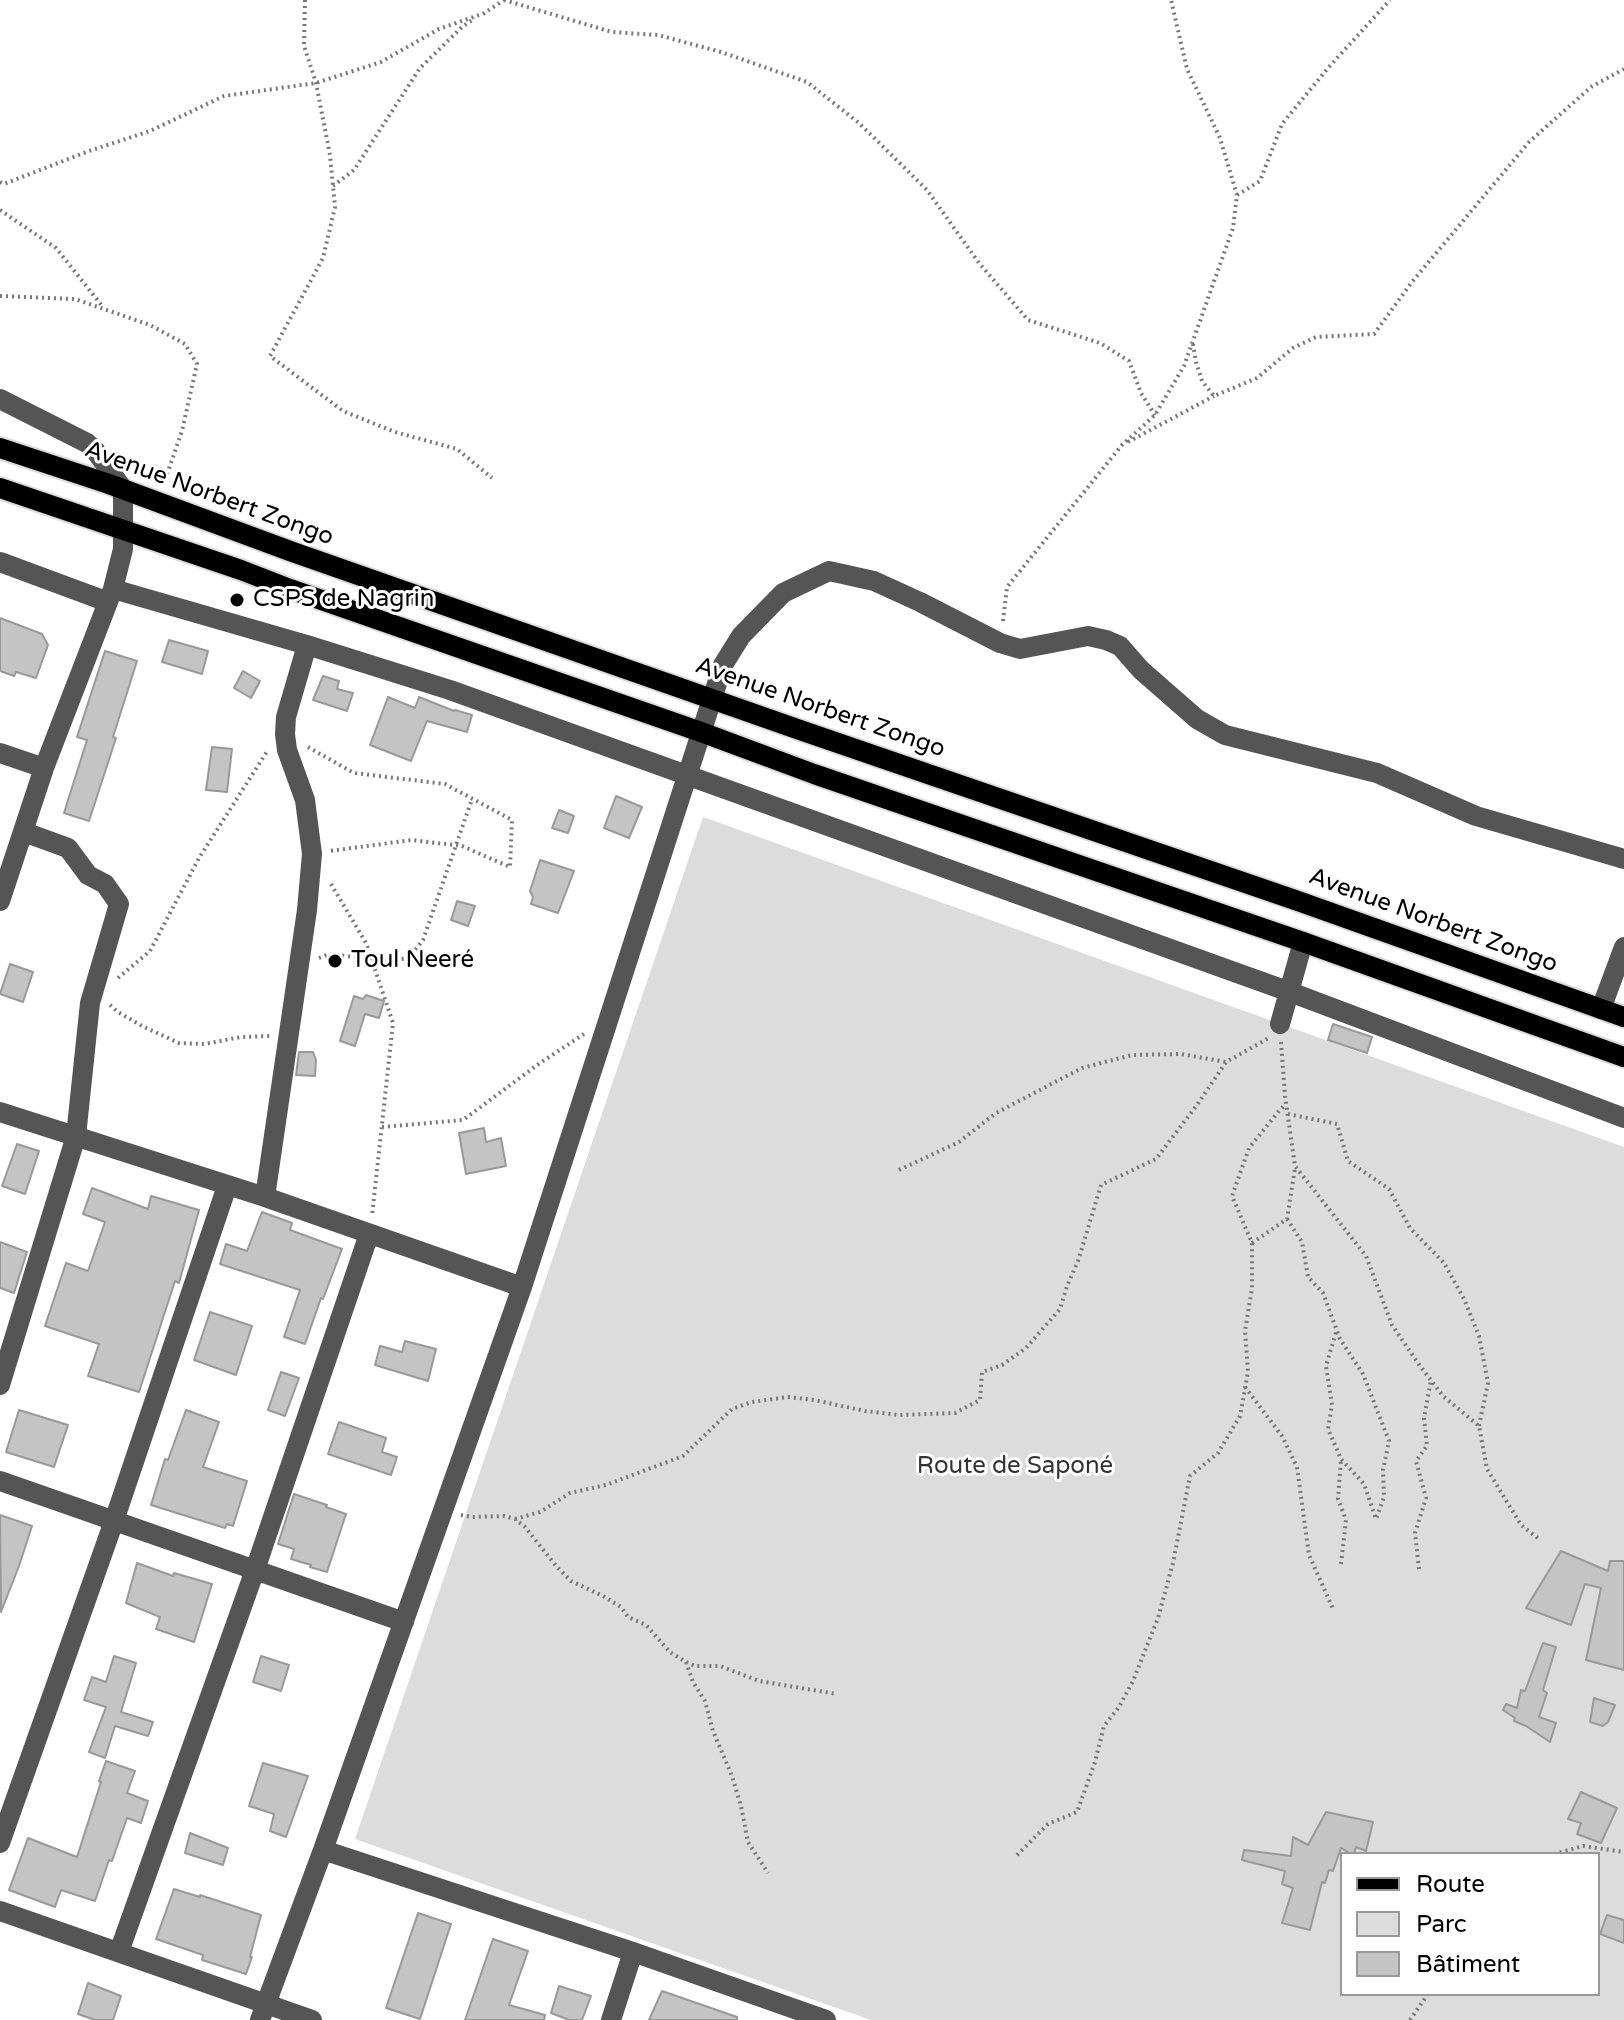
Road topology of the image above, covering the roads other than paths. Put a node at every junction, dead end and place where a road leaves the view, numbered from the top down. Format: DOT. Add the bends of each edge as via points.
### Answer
graph roads {
  1 [pos="0,399"];
  2 [pos="0,448"];
  3 [pos="0,488"];
  4 [pos="123,489"];
  5 [pos="123,531"];
  6 [pos="0,562"];
  7 [pos="111,596"];
  8 [pos="307,645"];
  9 [pos="712,698"];
  10 [pos="701,732"];
  11 [pos="0,753"];
  12 [pos="44,768"];
  13 [pos="686,776"];
  14 [pos="24,832"];
  15 [pos="1624,859"];
  16 [pos="0,901"];
  17 [pos="1303,942"];
  18 [pos="1624,947"];
  19 [pos="1290,992"];
  20 [pos="1601,1009"];
  21 [pos="1624,1017"];
  22 [pos="1280,1024"];
  23 [pos="1624,1057"];
  24 [pos="0,1112"];
  25 [pos="1624,1118"];
  26 [pos="76,1136"];
  27 [pos="227,1186"];
  28 [pos="265,1197"];
  29 [pos="369,1234"];
  30 [pos="522,1287"];
  31 [pos="0,1385"];
  32 [pos="0,1481"];
  33 [pos="114,1521"];
  34 [pos="255,1570"];
  35 [pos="404,1622"];
  36 [pos="0,1843"];
  37 [pos="323,1850"];
  38 [pos="0,1911"];
  39 [pos="119,1952"];
  40 [pos="633,1952"];
  41 [pos="263,2012"];
  42 [pos="312,2020"];
  43 [pos="611,2020"];
  44 [pos="826,2020"];
  1 -- 4 [label="street" via="87,443"];
  2 -- 4 [label="main road, Avenue Norbert Zongo"];
  3 -- 5 [label="main road"];
  4 -- 5 [label="street"];
  4 -- 9 [label="main road, Avenue Norbert Zongo"];
  5 -- 7 [label="street"];
  5 -- 10 [label="main road"];
  6 -- 7 [label="street"];
  7 -- 8 [label="street"];
  7 -- 12 [label="street"];
  8 -- 13 [label="street" via="450,690"];
  8 -- 28 [label="street" via="285,734 305,800 312,854"];
  9 -- 10 [label="street"];
  9 -- 15 [label="street" via="723,665 741,636 783,593 829,571 874,581 1020,649 1088,636 1106,640 1120,646 1197,719 1225,735 1377,773 1476,816"];
  9 -- 20 [label="main road, Avenue Norbert Zongo"];
  10 -- 13 [label="street"];
  10 -- 17 [label="main road"];
  11 -- 12 [label="street"];
  12 -- 14 [label="street"];
  13 -- 19 [label="street"];
  13 -- 30 [label="street"];
  14 -- 16 [label="street"];
  14 -- 26 [label="street" via="68,848 119,904 94,999"];
  17 -- 19 [label="street"];
  17 -- 23 [label="main road"];
  18 -- 20 [label="street"];
  19 -- 22 [label="street"];
  19 -- 25 [label="street"];
  20 -- 21 [label="main road, Avenue Norbert Zongo"];
  24 -- 26 [label="street"];
  26 -- 27 [label="street"];
  26 -- 31 [label="street"];
  27 -- 28 [label="street"];
  27 -- 33 [label="street"];
  28 -- 29 [label="street"];
  29 -- 30 [label="street"];
  29 -- 34 [label="street"];
  30 -- 35 [label="street"];
  32 -- 33 [label="street"];
  33 -- 34 [label="street"];
  33 -- 36 [label="street"];
  34 -- 35 [label="street"];
  34 -- 39 [label="street"];
  35 -- 37 [label="street"];
  37 -- 40 [label="street"];
  37 -- 41 [label="street"];
  38 -- 39 [label="street"];
  39 -- 41 [label="street"];
  40 -- 43 [label="street"];
  40 -- 44 [label="street"];
  41 -- 42 [label="street"];
}
